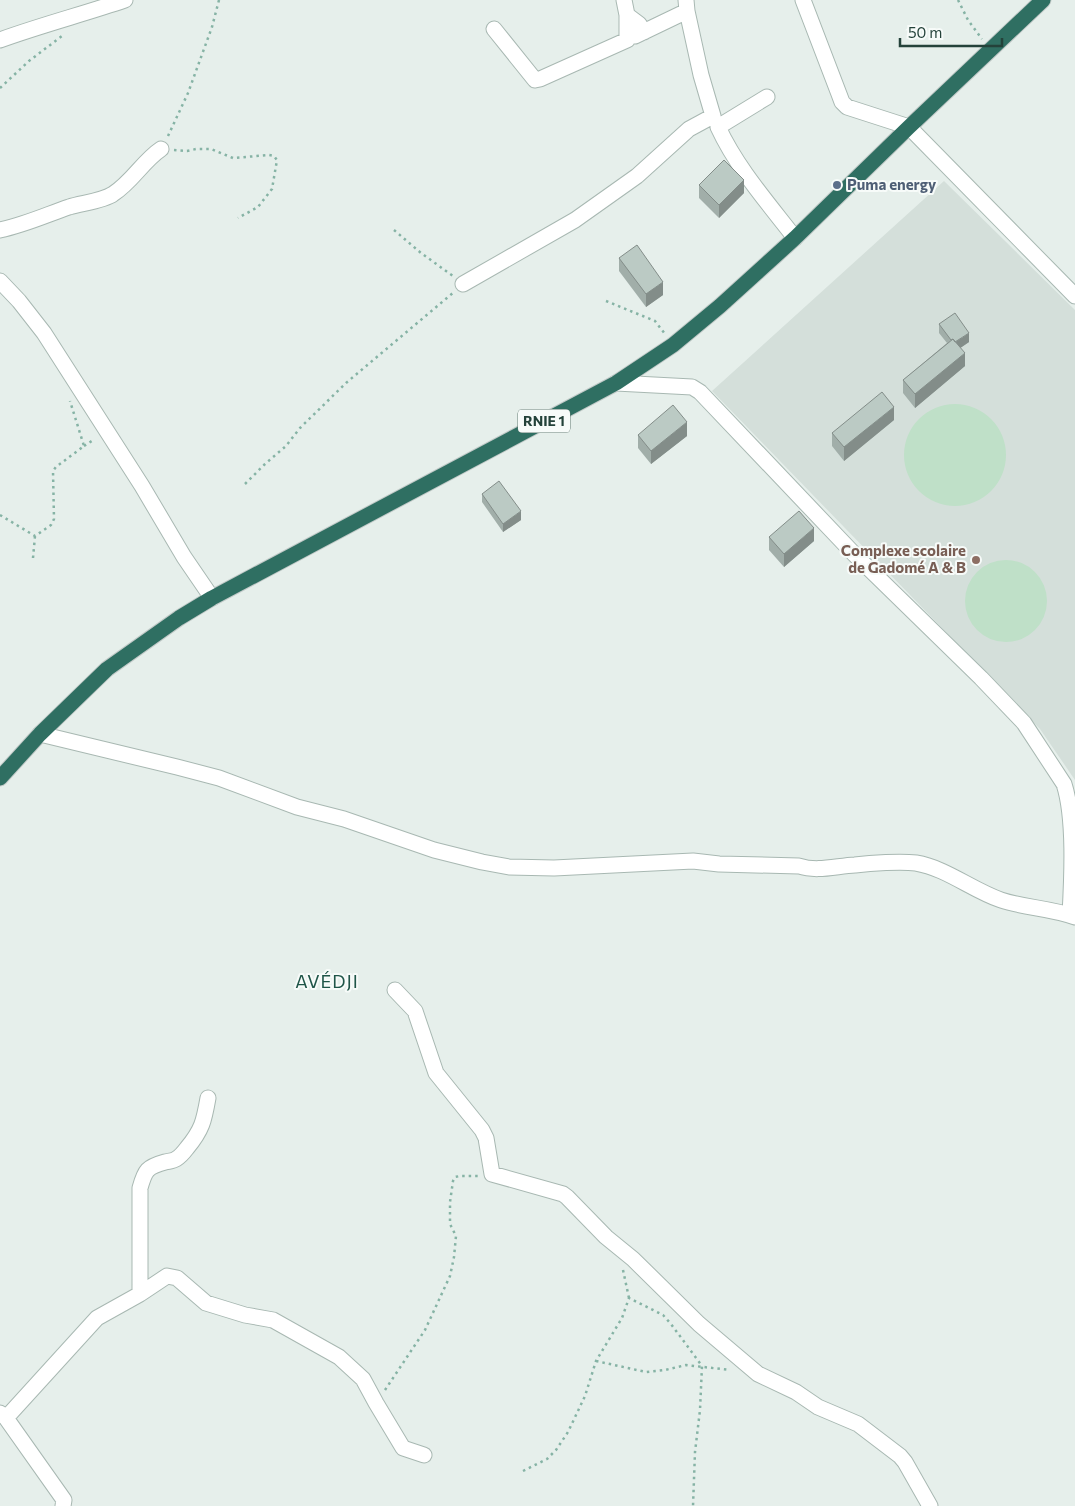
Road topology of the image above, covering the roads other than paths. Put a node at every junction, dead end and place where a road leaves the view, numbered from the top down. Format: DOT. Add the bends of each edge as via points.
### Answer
graph roads {
  1 [pos="125,0"];
  2 [pos="803,0"];
  3 [pos="1043,0"];
  4 [pos="687,5"];
  5 [pos="626,7"];
  6 [pos="494,29"];
  7 [pos="644,32"];
  8 [pos="0,40"];
  9 [pos="627,40"];
  10 [pos="767,97"];
  11 [pos="715,121"];
  12 [pos="909,127"];
  13 [pos="161,148"];
  14 [pos="0,230"];
  15 [pos="795,238"];
  16 [pos="0,282"];
  17 [pos="463,284"];
  18 [pos="1075,296"];
  19 [pos="616,383"];
  20 [pos="212,598"];
  21 [pos="40,734"];
  22 [pos="0,778"];
  23 [pos="1073,916"];
  24 [pos="395,990"];
  25 [pos="208,1098"];
  26 [pos="140,1294"];
  27 [pos="3,1415"];
  28 [pos="424,1456"];
  29 [pos="64,1506"];
  30 [pos="930,1506"];
  1 -- 8 [label="street"];
  2 -- 12 [label="street" via="842,102 847,107"];
  3 -- 12 [label="highway, RNIE 1"];
  4 -- 7 [label="street"];
  4 -- 11 [label="street" via="701,75"];
  5 -- 7 [label="street"];
  5 -- 9 [label="street"];
  6 -- 9 [label="street" via="535,80"];
  7 -- 9 [label="street"];
  10 -- 11 [label="street"];
  11 -- 15 [label="street" via="738,161"];
  11 -- 17 [label="street" via="689,129 637,176 575,220"];
  12 -- 15 [label="highway, RNIE 1"];
  12 -- 18 [label="street"];
  13 -- 14 [label="street" via="108,197"];
  15 -- 19 [label="highway, RNIE 1" via="673,345"];
  16 -- 20 [label="street" via="19,300 44,333"];
  19 -- 20 [label="highway, RNIE 1"];
  19 -- 23 [label="street" via="692,387 700,392 855,555 1024,723 1069,794 1074,852"];
  20 -- 21 [label="highway, RNIE 1" via="107,669"];
  21 -- 22 [label="highway, RNIE 1"];
  21 -- 23 [label="street" via="219,778 297,807 344,819 434,850 500,866 554,868 693,861 807,869 916,863 1000,899"];
  24 -- 30 [label="street" via="415,1011 436,1072 482,1130 492,1174 567,1197 699,1324 758,1374 796,1392 818,1408 858,1424 900,1456"];
  25 -- 26 [label="street" via="198,1134 181,1156 155,1165 144,1175 140,1188"];
  26 -- 27 [label="street" via="97,1318"];
  26 -- 28 [label="street" via="172,1276 212,1306 278,1322 346,1363 363,1379 403,1448"];
  27 -- 29 [label="street" via="64,1500"];
}
